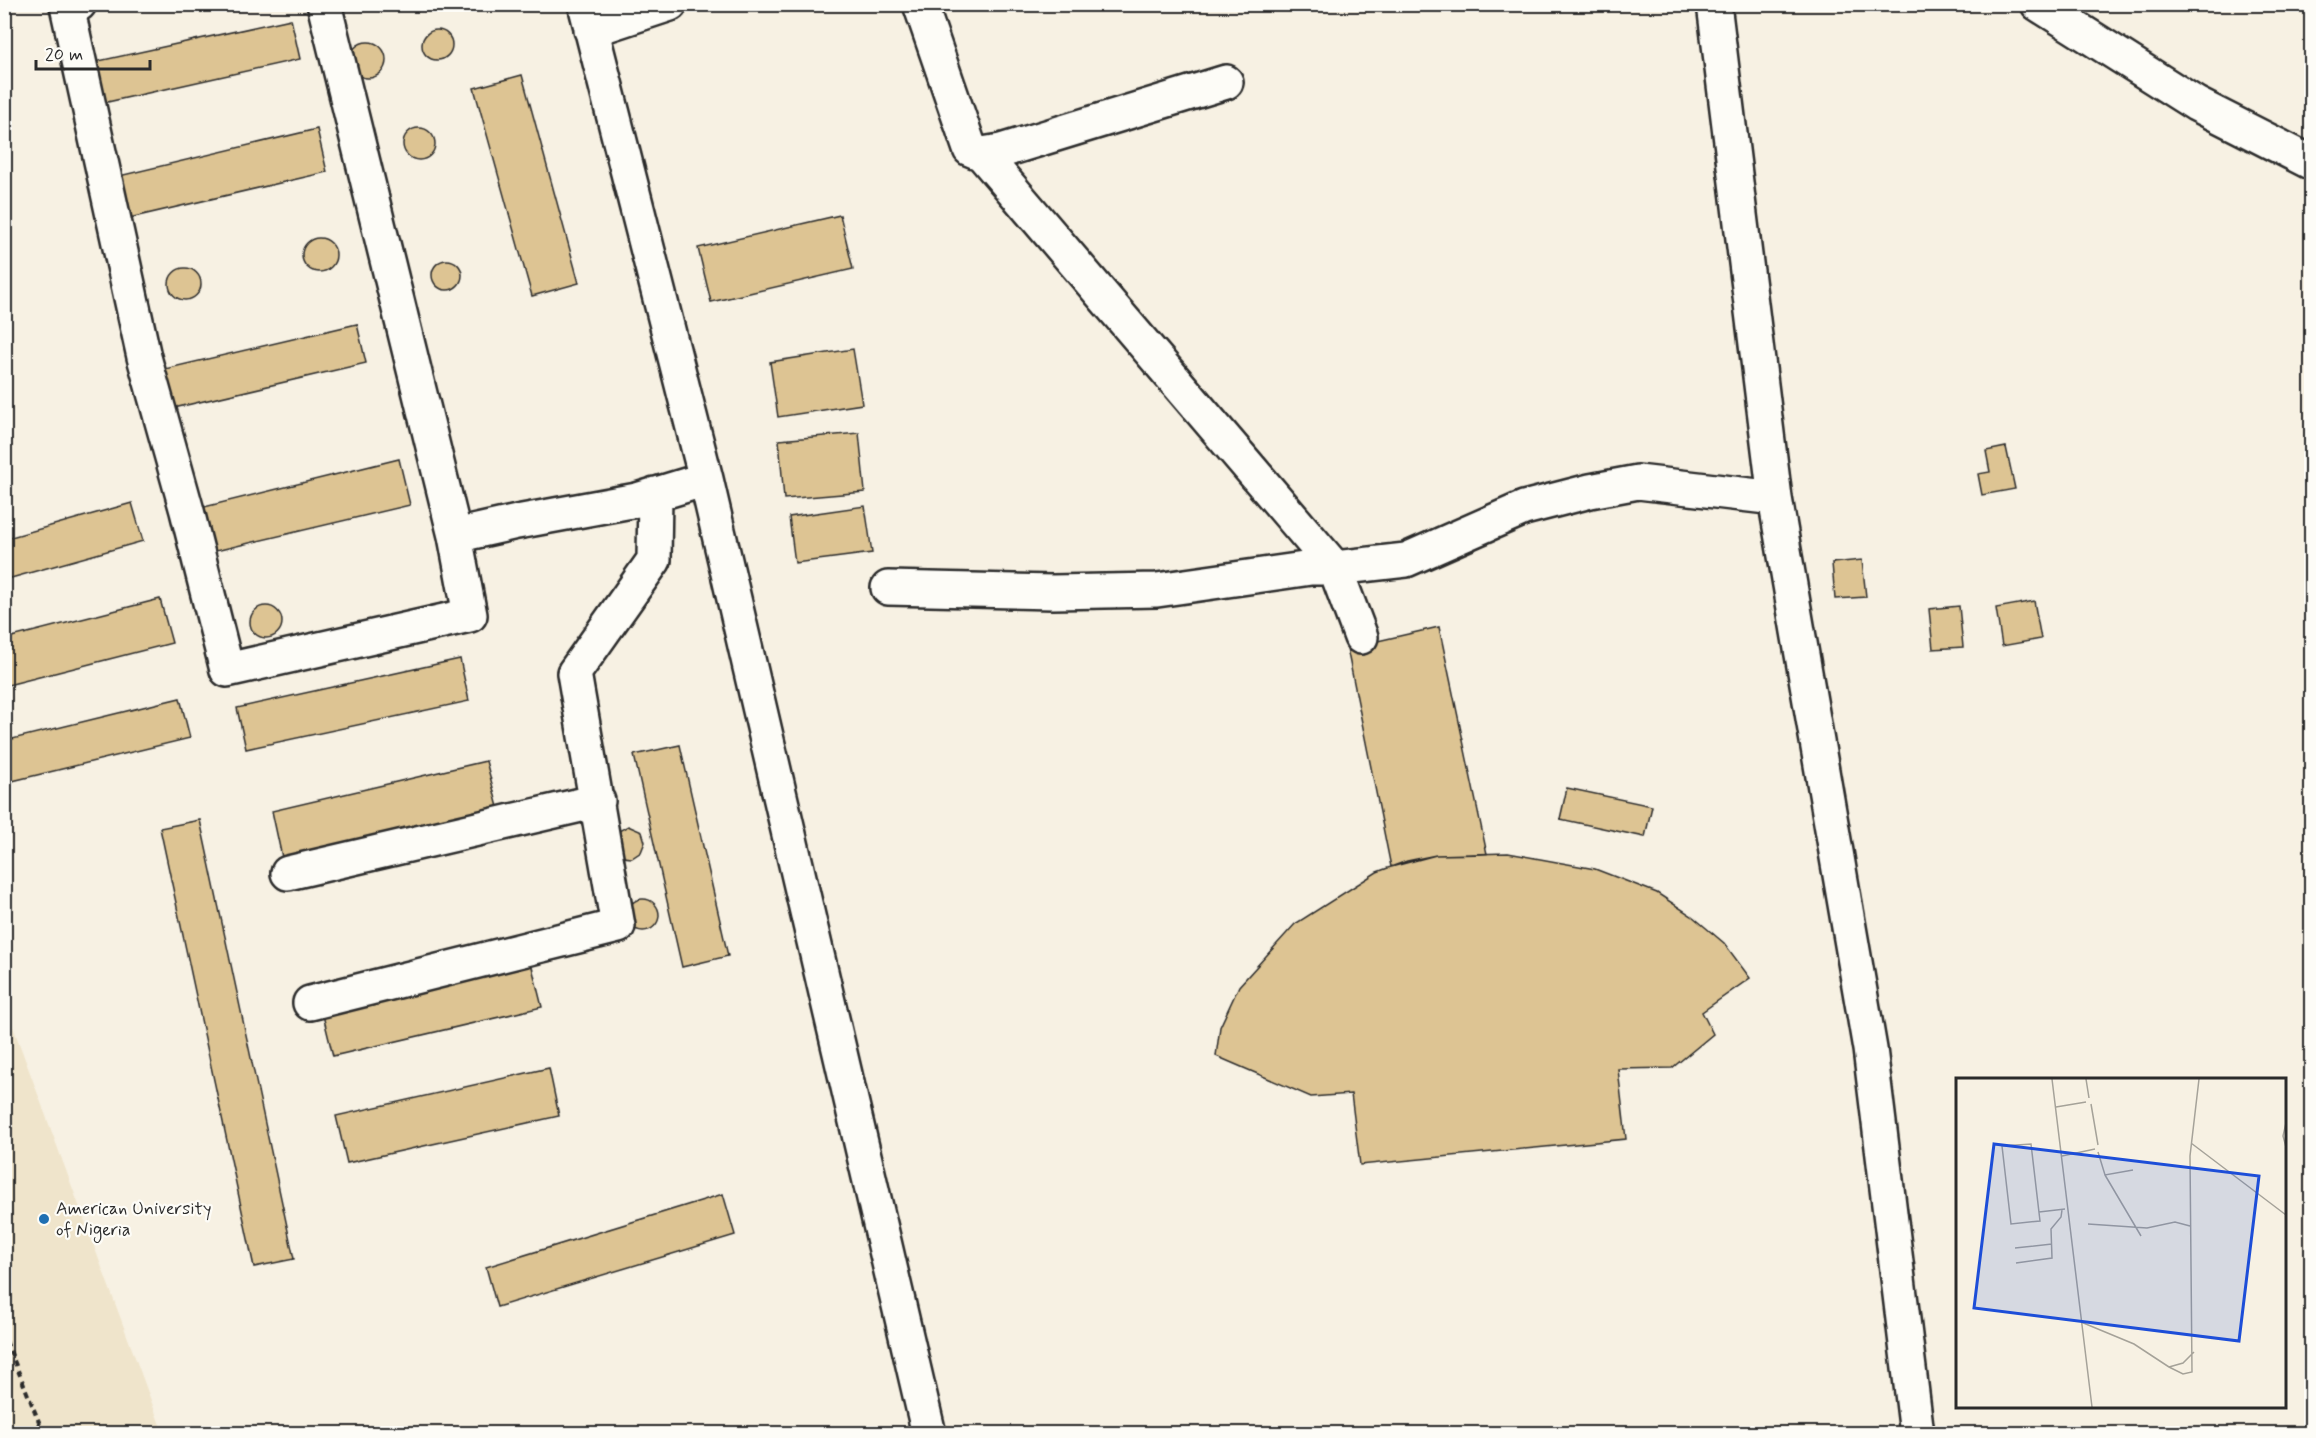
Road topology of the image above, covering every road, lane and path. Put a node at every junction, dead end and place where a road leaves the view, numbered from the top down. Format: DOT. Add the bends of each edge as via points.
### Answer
graph roads {
  1 [pos="79,4"];
  2 [pos="324,4"];
  3 [pos="670,4"];
  4 [pos="920,4"];
  5 [pos="1714,4"];
  6 [pos="2038,4"];
  7 [pos="588,17"];
  8 [pos="1226,82"];
  9 [pos="982,154"];
  10 [pos="2312,163"];
  11 [pos="706,478"];
  12 [pos="655,494"];
  13 [pos="1775,498"];
  14 [pos="455,536"];
  15 [pos="1335,568"];
  16 [pos="888,588"];
  17 [pos="1361,637"];
  18 [pos="598,801"];
  19 [pos="288,873"];
  20 [pos="310,1003"];
  21 [pos="5,1340"];
  22 [pos="44,1434"];
  23 [pos="929,1434"];
  24 [pos="1917,1434"];
  1 -- 14 [label="street" via="67,6 136,322 227,670 470,615"];
  2 -- 14 [label="street"];
  3 -- 7 [label="street"];
  4 -- 9 [label="street" via="970,149"];
  5 -- 13 [label="street"];
  6 -- 10 [label="street" via="2196,104"];
  7 -- 11 [label="street"];
  8 -- 9 [label="street"];
  9 -- 15 [label="street"];
  11 -- 12 [label="street"];
  11 -- 23 [label="street"];
  12 -- 14 [label="street"];
  12 -- 18 [label="street" via="654,560 574,673"];
  13 -- 15 [label="street" via="1638,482 1524,508 1406,560"];
  13 -- 24 [label="street" via="1870,1049"];
  15 -- 16 [label="street" via="1157,590"];
  15 -- 17 [label="street"];
  18 -- 19 [label="street"];
  18 -- 20 [label="street" via="618,926"];
  21 -- 22 [label="path"];
}
